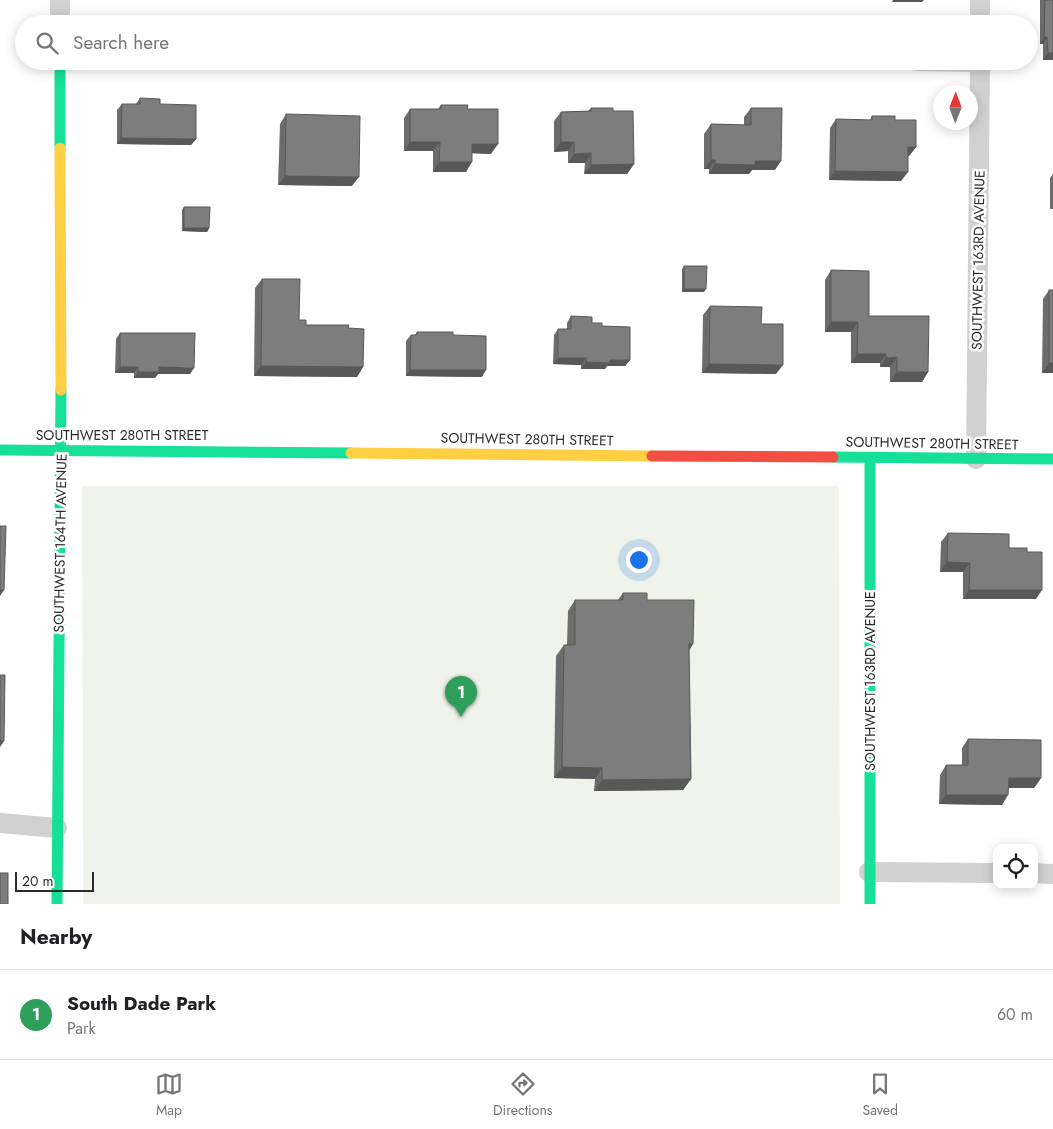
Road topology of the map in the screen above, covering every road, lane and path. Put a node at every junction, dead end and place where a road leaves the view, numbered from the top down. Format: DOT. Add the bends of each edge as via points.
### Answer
graph roads {
  1 [pos="60,0"];
  2 [pos="980,0"];
  3 [pos="60,15"];
  4 [pos="980,15"];
  5 [pos="60,70"];
  6 [pos="980,70"];
  7 [pos="61,449"];
  8 [pos="0,450"];
  9 [pos="870,458"];
  10 [pos="976,459"];
  11 [pos="1053,459"];
  12 [pos="0,823"];
  13 [pos="57,828"];
  14 [pos="870,872"];
  15 [pos="993,873"];
  16 [pos="1038,873"];
  17 [pos="1053,874"];
  18 [pos="57,904"];
  19 [pos="870,904"];
  1 -- 3 [label="street"];
  2 -- 4 [label="street"];
  5 -- 7 [label="street, SOUTHWEST 164TH AVENUE"];
  6 -- 10 [label="street, SOUTHWEST 163RD AVENUE"];
  7 -- 8 [label="street, SOUTHWEST 280TH STREET"];
  7 -- 9 [label="street, SOUTHWEST 280TH STREET"];
  7 -- 13 [label="street, SOUTHWEST 164TH AVENUE"];
  9 -- 10 [label="street, SOUTHWEST 280TH STREET"];
  9 -- 14 [label="street, SOUTHWEST 163RD AVENUE"];
  10 -- 11 [label="street, SOUTHWEST 280TH STREET"];
  12 -- 13 [label="street"];
  13 -- 18 [label="street, SOUTHWEST 164TH AVENUE"];
  14 -- 15 [label="street"];
  14 -- 19 [label="street, SOUTHWEST 163RD AVENUE"];
  16 -- 17 [label="street"];
}
